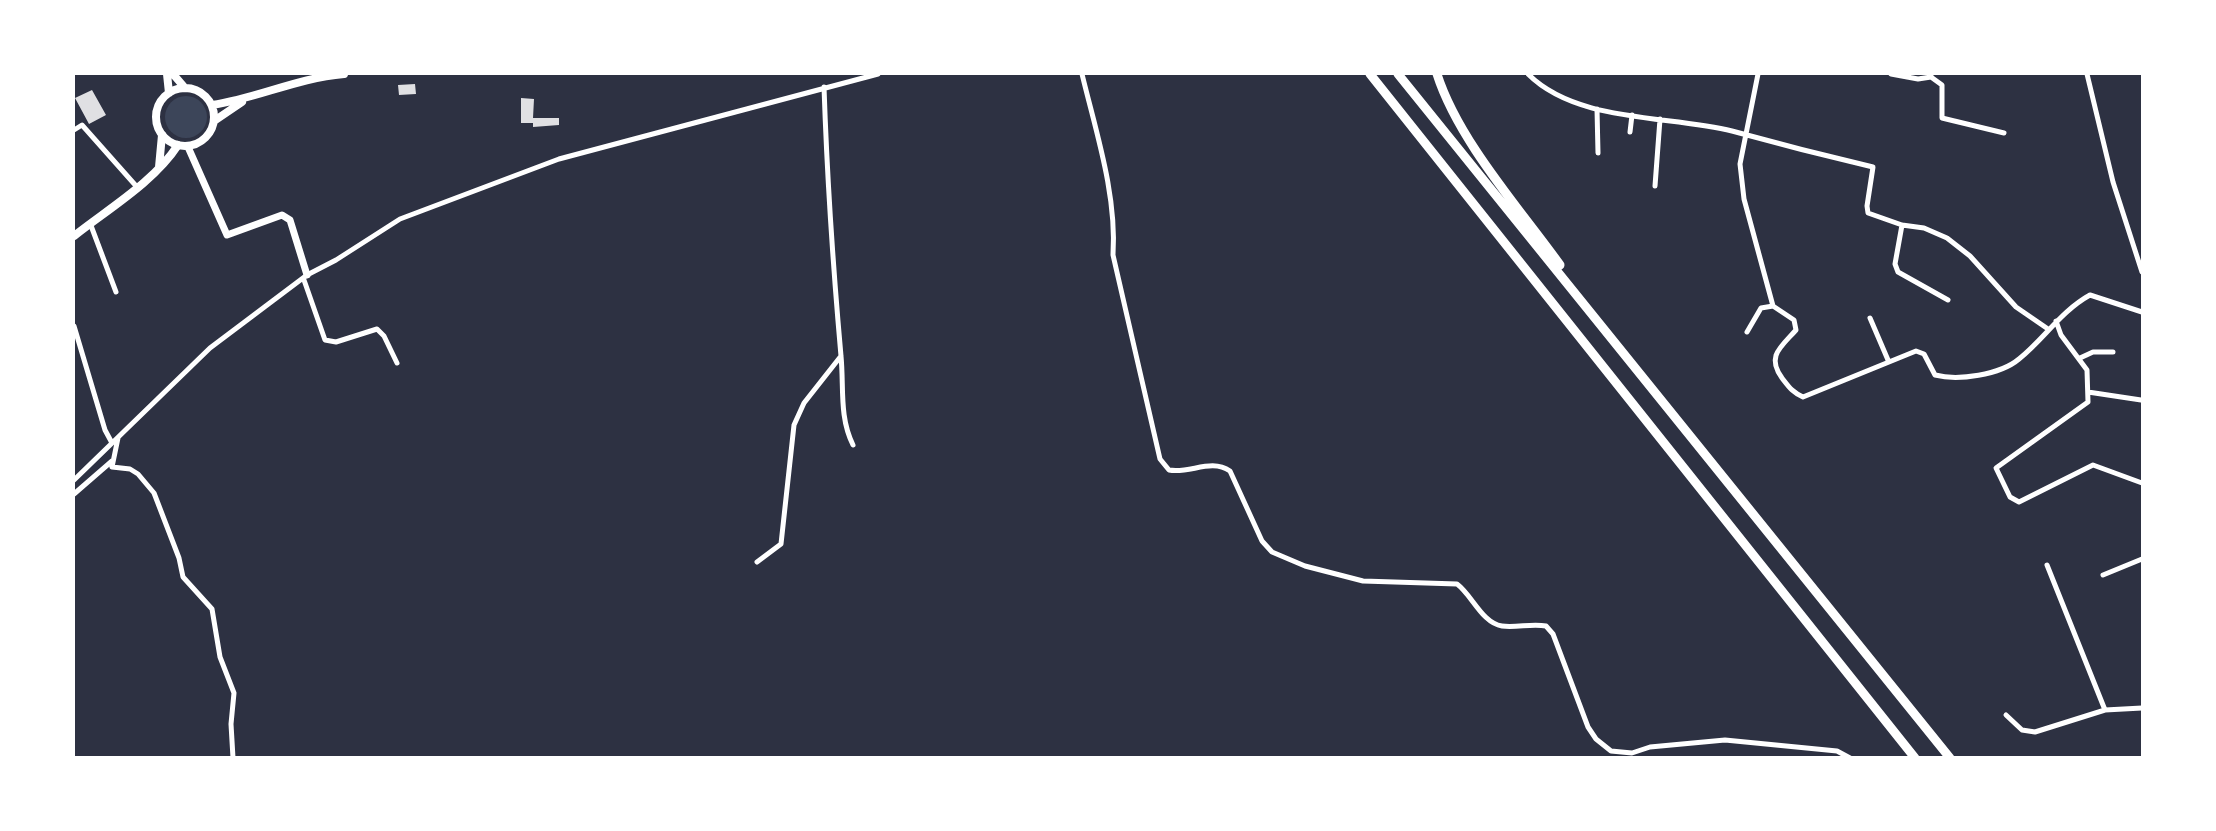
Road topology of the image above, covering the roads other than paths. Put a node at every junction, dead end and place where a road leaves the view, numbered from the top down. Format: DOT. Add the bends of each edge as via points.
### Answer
graph roads {
  1 [pos="167,74"];
  2 [pos="173,74"];
  3 [pos="344,74"];
  4 [pos="878,74"];
  5 [pos="1082,74"];
  6 [pos="1370,74"];
  7 [pos="1398,74"];
  8 [pos="1437,74"];
  9 [pos="1528,74"];
  10 [pos="1758,74"];
  11 [pos="1891,74"];
  12 [pos="2087,74"];
  13 [pos="1931,75"];
  14 [pos="824,87"];
  15 [pos="185,88"];
  16 [pos="169,93"];
  17 [pos="245,100"];
  18 [pos="212,105"];
  19 [pos="1597,109"];
  20 [pos="1632,115"];
  21 [pos="1660,119"];
  22 [pos="214,121"];
  23 [pos="74,130"];
  24 [pos="1630,132"];
  25 [pos="2004,133"];
  26 [pos="162,135"];
  27 [pos="1744,136"];
  28 [pos="178,145"];
  29 [pos="188,147"];
  30 [pos="1598,153"];
  31 [pos="159,167"];
  32 [pos="1655,186"];
  33 [pos="137,187"];
  34 [pos="90,223"];
  35 [pos="1902,225"];
  36 [pos="74,236"];
  37 [pos="2142,272"];
  38 [pos="305,278"];
  39 [pos="116,292"];
  40 [pos="1948,300"];
  41 [pos="1773,306"];
  42 [pos="2142,312"];
  43 [pos="1870,318"];
  44 [pos="2056,321"];
  45 [pos="74,326"];
  46 [pos="2048,329"];
  47 [pos="1747,332"];
  48 [pos="1614,340"];
  49 [pos="76,343"];
  50 [pos="2113,352"];
  51 [pos="841,356"];
  52 [pos="2080,358"];
  53 [pos="1888,360"];
  54 [pos="397,363"];
  55 [pos="2088,392"];
  56 [pos="2141,400"];
  57 [pos="118,437"];
  58 [pos="112,443"];
  59 [pos="852,445"];
  60 [pos="112,461"];
  61 [pos="74,480"];
  62 [pos="2142,483"];
  63 [pos="74,494"];
  64 [pos="2142,560"];
  65 [pos="757,562"];
  66 [pos="2047,565"];
  67 [pos="2103,575"];
  68 [pos="2142,708"];
  69 [pos="2105,710"];
  70 [pos="2006,716"];
  71 [pos="233,758"];
  72 [pos="1850,758"];
  73 [pos="1915,758"];
  74 [pos="1950,758"];
  1 -- 16 [label="main road"];
  2 -- 15 [label="main road"];
  3 -- 17 [label="main road" via="310,77"];
  4 -- 14 [label="street"];
  5 -- 72 [label="street" via="1103,161 1114,234 1113,255 1160,459 1169,470 1181,472 1215,464 1230,471 1262,541 1272,552 1305,566 1363,582 1457,584 1496,624 1546,626 1553,634 1588,727 1611,751 1632,753 1650,747 1725,740 1837,751"];
  6 -- 73 [label="highway"];
  7 -- 48 [label="highway"];
  8 -- 48 [label="highway" via="1466,134"];
  9 -- 19 [label="street" via="1556,93"];
  10 -- 27 [label="street"];
  11 -- 13 [label="street" via="1918,78"];
  12 -- 37 [label="street" via="2113,182"];
  13 -- 25 [label="street" via="1942,85 1942,118"];
  14 -- 38 [label="street" via="559,159 400,219"];
  14 -- 51 [label="street" via="829,222"];
  15 -- 16 [label="main road"];
  15 -- 18 [label="main road" via="201,92"];
  16 -- 26 [label="main road" via="157,108 157,126"];
  17 -- 18 [label="main road"];
  17 -- 22 [label="main road"];
  18 -- 22 [label="main road"];
  19 -- 20 [label="street"];
  19 -- 30 [label="street"];
  20 -- 21 [label="street"];
  20 -- 24 [label="street"];
  21 -- 27 [label="street"];
  21 -- 32 [label="street"];
  22 -- 29 [label="main road" via="205,138"];
  23 -- 33 [label="street" via="82,125"];
  26 -- 28 [label="main road"];
  26 -- 31 [label="main road"];
  27 -- 35 [label="street" via="1874,167 1868,213"];
  27 -- 41 [label="street" via="1740,164 1744,199"];
  28 -- 29 [label="main road"];
  28 -- 31 [label="main road"];
  29 -- 38 [label="street" via="226,235 282,215 290,220"];
  31 -- 33 [label="main road"];
  33 -- 34 [label="main road"];
  34 -- 36 [label="main road"];
  34 -- 39 [label="street"];
  35 -- 40 [label="street" via="1895,264 1898,272"];
  35 -- 46 [label="street" via="1924,228 1947,238 1970,256 2016,307"];
  38 -- 54 [label="street" via="325,340 336,342 377,329"];
  38 -- 57 [label="street" via="210,348"];
  41 -- 47 [label="street" via="1761,308"];
  41 -- 53 [label="street" via="1794,320 1796,330 1775,353 1774,367 1791,392 1803,397"];
  42 -- 44 [label="street" via="2090,295"];
  43 -- 53 [label="street"];
  44 -- 46 [label="street"];
  44 -- 52 [label="street" via="2061,335"];
  45 -- 49 [label="street"];
  46 -- 53 [label="street" via="2017,361 1975,376 1952,379 1935,375 1924,354 1916,351"];
  48 -- 74 [label="highway"];
  49 -- 58 [label="street"];
  50 -- 52 [label="street" via="2093,352"];
  51 -- 59 [label="street" via="844,427"];
  51 -- 65 [label="street" via="804,402 794,425 781,544"];
  52 -- 55 [label="street" via="2087,370"];
  55 -- 56 [label="street"];
  55 -- 62 [label="street" via="2088,402 1995,468 2010,497 2019,502 2093,465"];
  57 -- 58 [label="street"];
  57 -- 60 [label="street"];
  58 -- 61 [label="street"];
  60 -- 63 [label="street"];
  60 -- 71 [label="street" via="116,469 130,469 138,474 154,493 183,577 212,609 220,657 234,693"];
  64 -- 67 [label="street"];
  66 -- 69 [label="street"];
  68 -- 69 [label="street"];
  69 -- 70 [label="street" via="2035,732 2022,730"];
}
